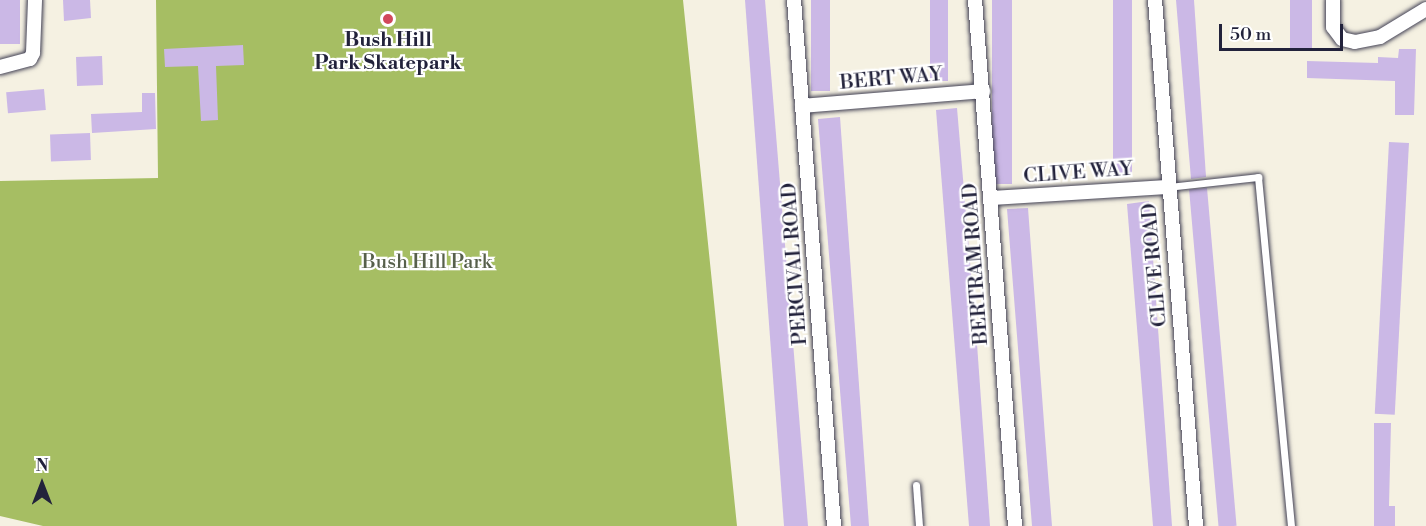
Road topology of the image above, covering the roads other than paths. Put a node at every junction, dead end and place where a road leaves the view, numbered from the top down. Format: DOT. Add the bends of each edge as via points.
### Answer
graph roads {
  1 [pos="35,0"];
  2 [pos="794,0"];
  3 [pos="975,0"];
  4 [pos="1155,0"];
  5 [pos="1333,0"];
  6 [pos="1422,0"];
  7 [pos="1426,3"];
  8 [pos="1426,9"];
  9 [pos="0,67"];
  10 [pos="982,91"];
  11 [pos="802,106"];
  12 [pos="1168,187"];
  13 [pos="991,198"];
  14 [pos="916,485"];
  15 [pos="834,526"];
  16 [pos="919,526"];
  17 [pos="1015,526"];
  18 [pos="1196,526"];
  19 [pos="1291,526"];
  1 -- 9 [label="street" via="37,46 30,59"];
  2 -- 11 [label="street, PERCIVAL ROAD"];
  3 -- 10 [label="street, BERTRAM ROAD"];
  4 -- 12 [label="street, CLIVE ROAD"];
  5 -- 8 [label="street" via="1333,27 1342,39 1355,42 1380,37"];
  6 -- 7 [label="street"];
  10 -- 11 [label="street, BERT WAY"];
  10 -- 13 [label="street, BERTRAM ROAD"];
  11 -- 15 [label="street, PERCIVAL ROAD"];
  12 -- 13 [label="street, CLIVE WAY"];
  12 -- 18 [label="street, CLIVE ROAD"];
  12 -- 19 [label="lane" via="1258,177"];
  13 -- 17 [label="street, BERTRAM ROAD"];
  14 -- 16 [label="lane"];
}
